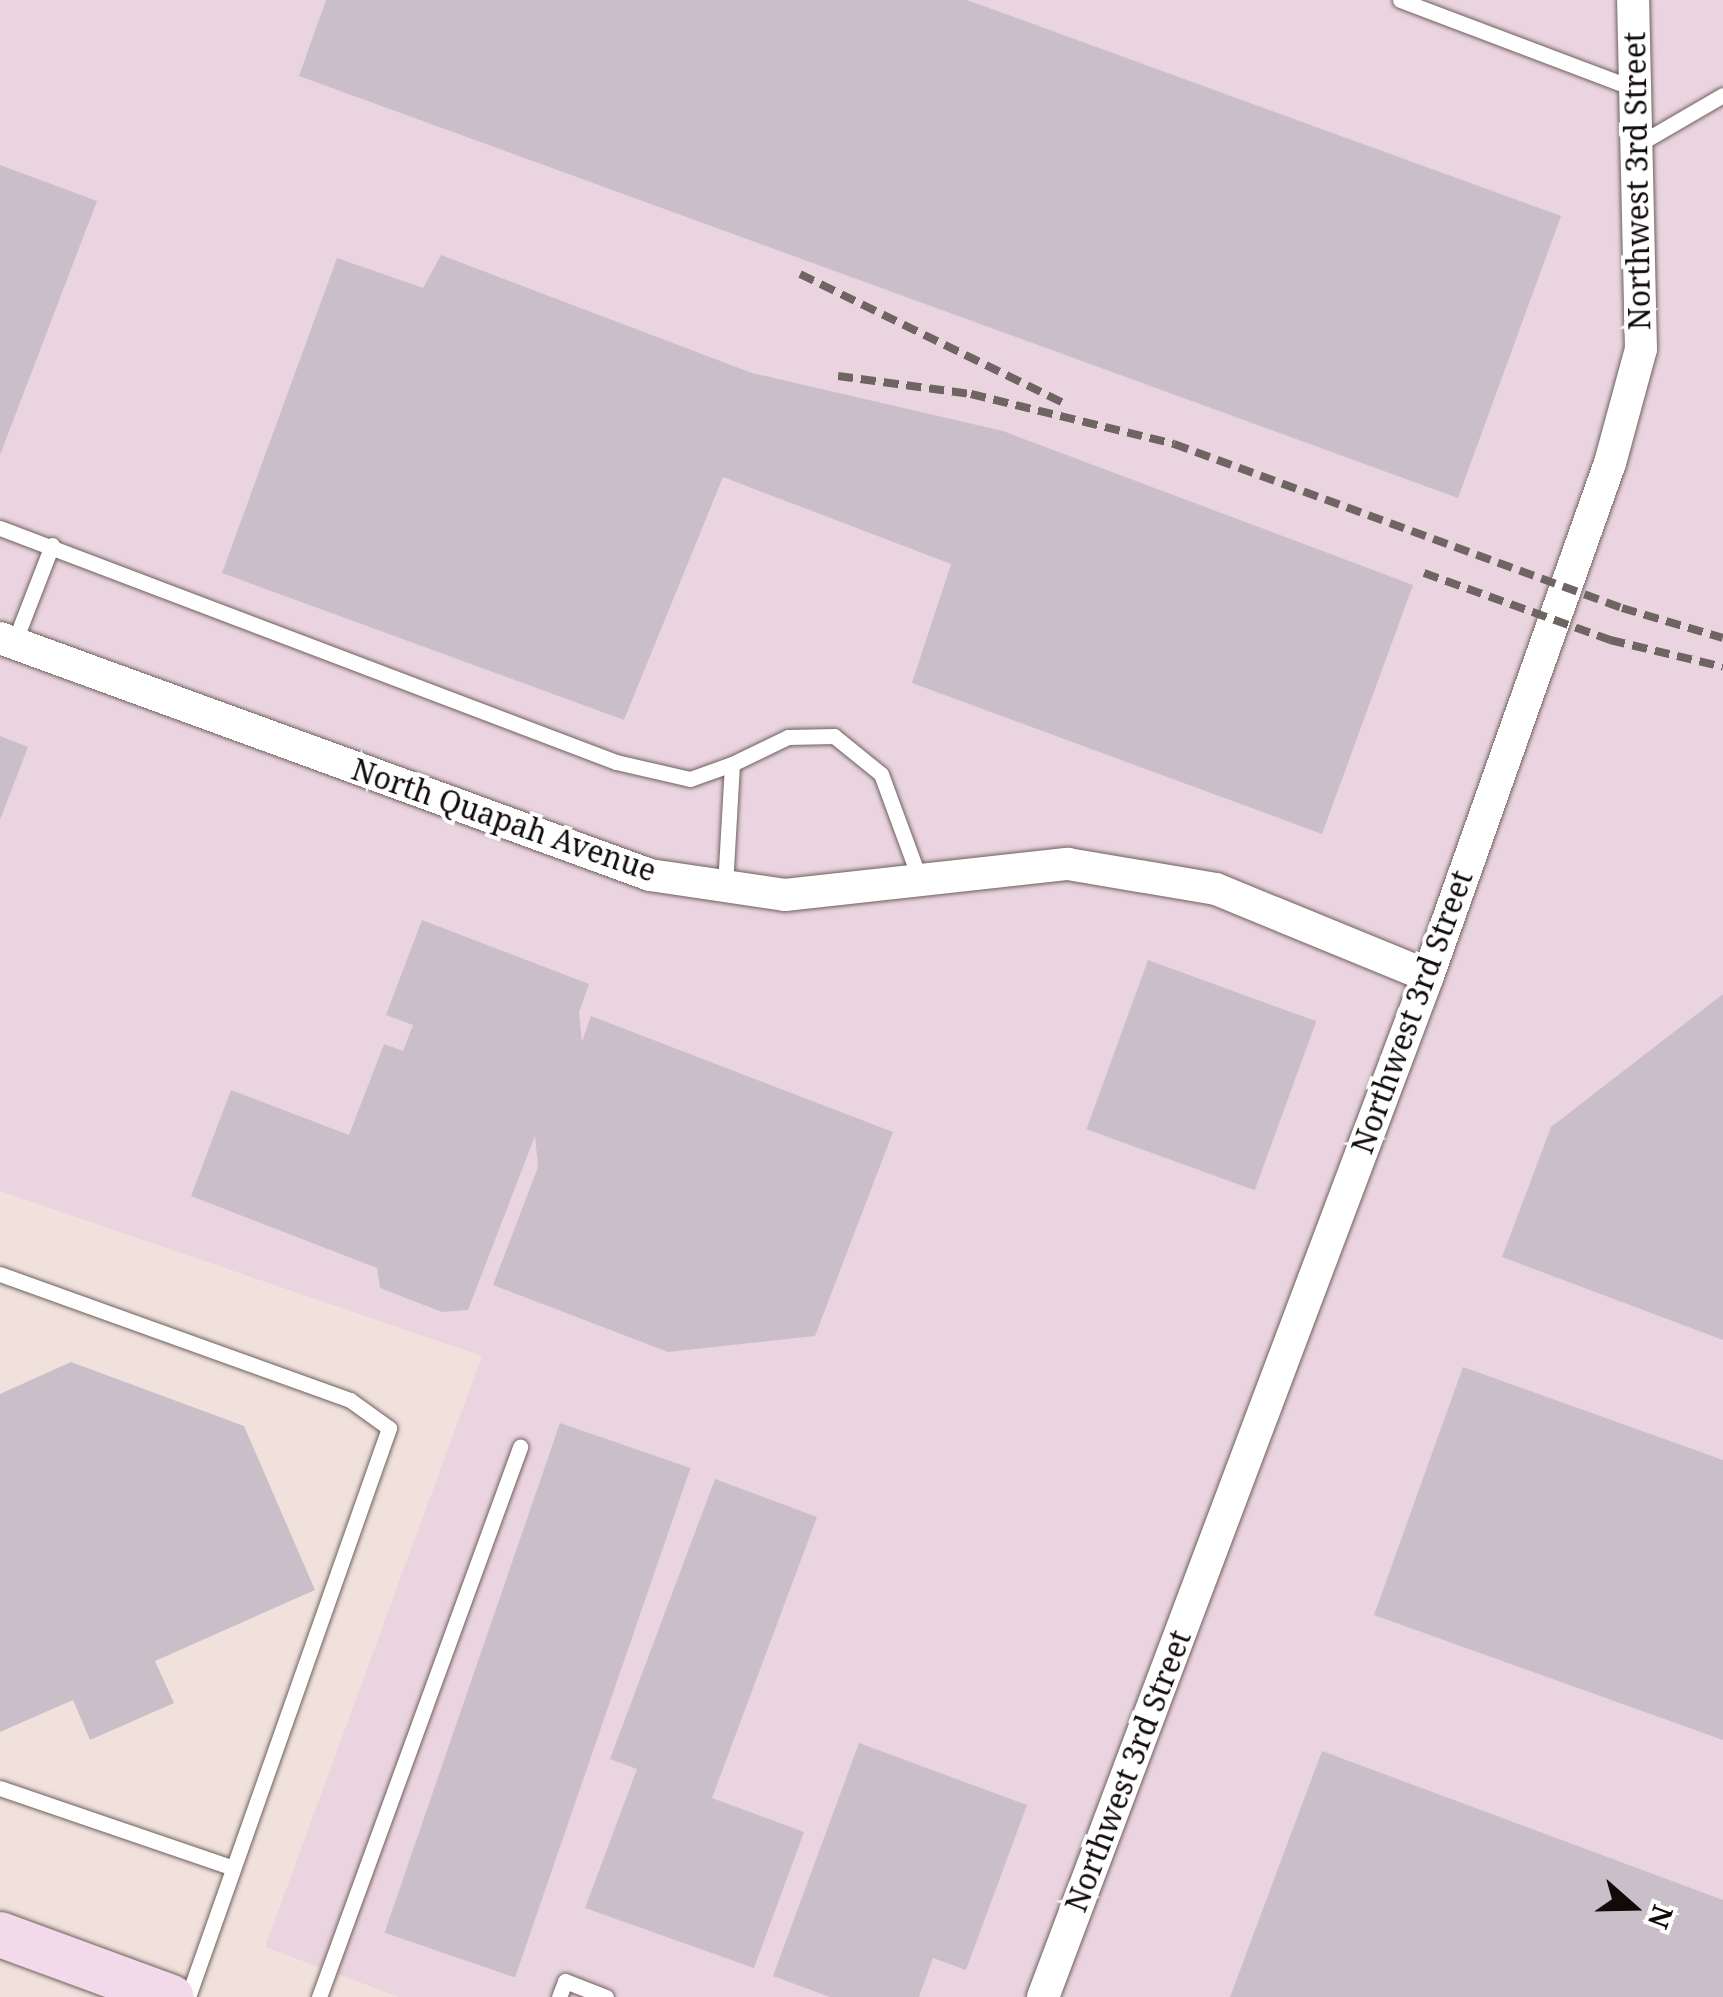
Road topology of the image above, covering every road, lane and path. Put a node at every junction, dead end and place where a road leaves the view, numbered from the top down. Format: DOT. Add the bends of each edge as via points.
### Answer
graph roads {
  1 [pos="1400,0"];
  2 [pos="1633,0"];
  3 [pos="1635,89"];
  4 [pos="1723,96"];
  5 [pos="1636,145"];
  6 [pos="0,528"];
  7 [pos="52,545"];
  8 [pos="7,640"];
  9 [pos="732,764"];
  10 [pos="920,880"];
  11 [pos="724,886"];
  12 [pos="1428,976"];
  13 [pos="0,1274"];
  14 [pos="520,1447"];
  15 [pos="0,1788"];
  16 [pos="233,1868"];
  17 [pos="0,1934"];
  18 [pos="171,1997"];
  19 [pos="188,1997"];
  20 [pos="319,1997"];
  21 [pos="559,1997"];
  22 [pos="606,1997"];
  23 [pos="1043,1997"];
  1 -- 3 [label="lane"];
  2 -- 3 [label="street, Northwest 3rd Street"];
  3 -- 5 [label="street, Northwest 3rd Street"];
  4 -- 5 [label="lane"];
  5 -- 12 [label="street, Northwest 3rd Street" via="1641,350 1610,463"];
  6 -- 7 [label="lane"];
  7 -- 8 [label="lane"];
  7 -- 9 [label="lane" via="616,762 690,779"];
  8 -- 11 [label="street, North Quapah Avenue" via="650,874"];
  9 -- 10 [label="lane" via="788,737 834,736 881,774"];
  9 -- 11 [label="lane"];
  10 -- 11 [label="street, North Quapah Avenue" via="785,895"];
  10 -- 12 [label="street, North Quapah Avenue" via="1068,864 1216,889"];
  12 -- 23 [label="street, Northwest 3rd Street"];
  13 -- 16 [label="lane" via="350,1400 388,1428"];
  14 -- 20 [label="lane"];
  15 -- 16 [label="lane"];
  16 -- 19 [label="lane"];
  17 -- 18 [label="main road"];
  21 -- 22 [label="lane" via="565,1982"];
}
